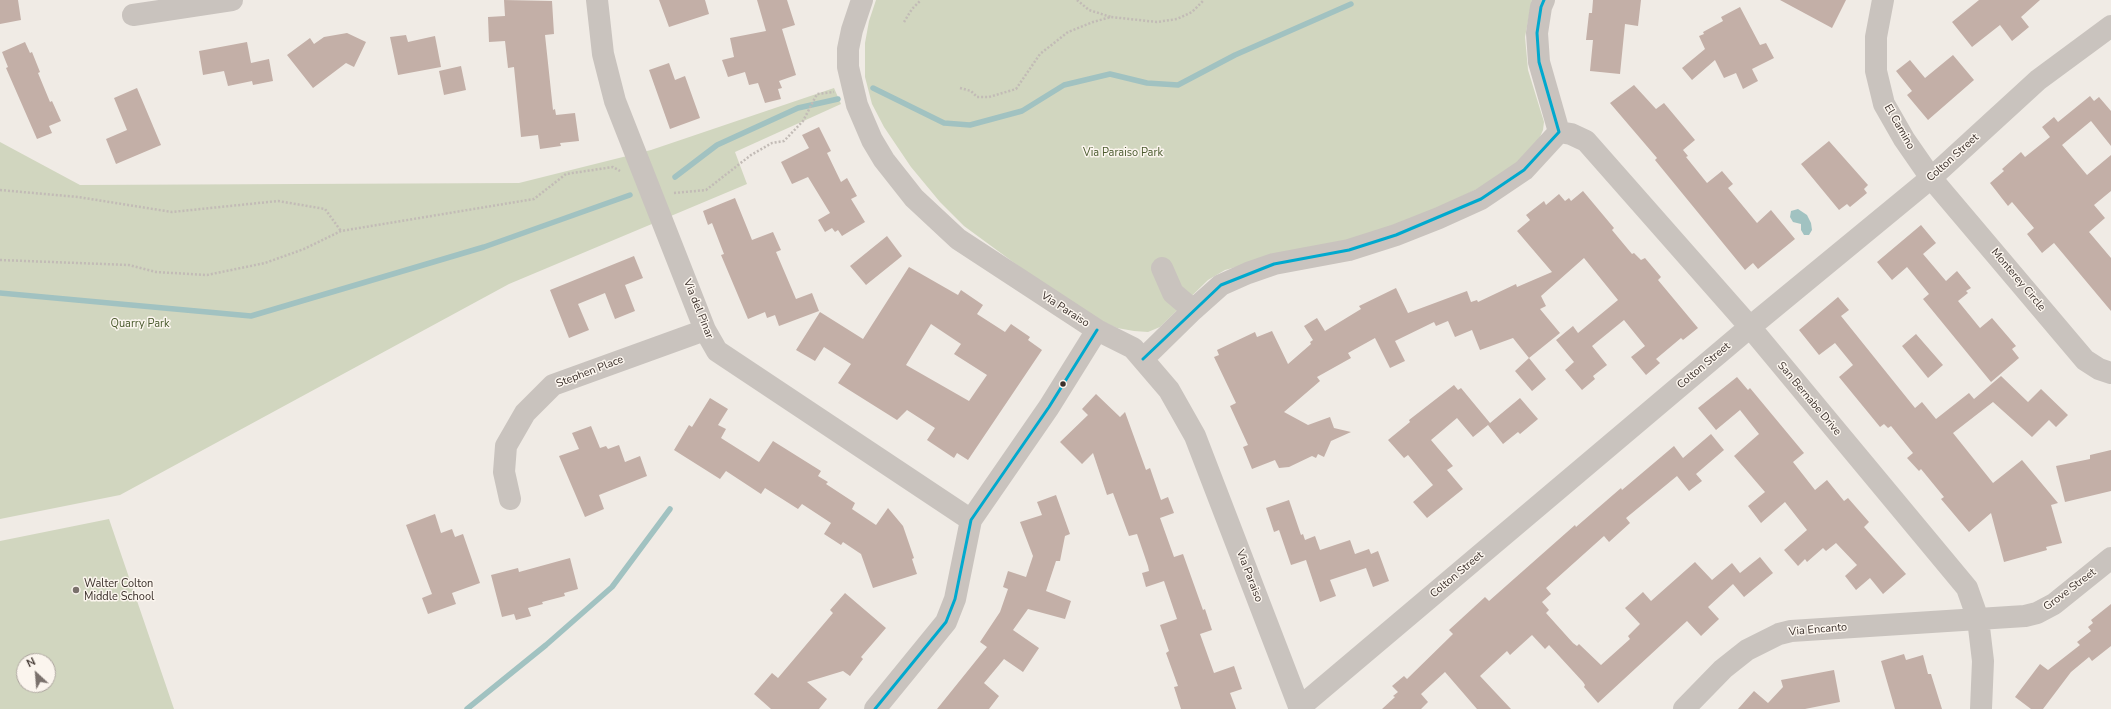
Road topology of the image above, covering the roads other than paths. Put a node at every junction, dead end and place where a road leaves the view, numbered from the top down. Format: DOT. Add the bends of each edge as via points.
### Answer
graph roads {
  1 [pos="232,0"];
  2 [pos="596,0"];
  3 [pos="862,0"];
  4 [pos="1544,0"];
  5 [pos="1883,0"];
  6 [pos="133,15"];
  7 [pos="2107,37"];
  8 [pos="1559,132"];
  9 [pos="1931,178"];
  10 [pos="1162,268"];
  11 [pos="1193,310"];
  12 [pos="1750,328"];
  13 [pos="705,330"];
  14 [pos="1097,330"];
  15 [pos="1143,359"];
  16 [pos="2111,373"];
  17 [pos="510,499"];
  18 [pos="971,520"];
  19 [pos="2111,558"];
  20 [pos="1978,618"];
  21 [pos="1299,708"];
  22 [pos="875,709"];
  23 [pos="1684,709"];
  24 [pos="1982,709"];
  1 -- 6 [label="street"];
  2 -- 13 [label="street, Via del Pinar" via="603,54 615,101"];
  3 -- 14 [label="street, Via Paraiso" via="848,49 848,67 852,91 864,123 880,154 914,198 958,239"];
  4 -- 8 [label="street" via="1540,7 1537,33 1539,62"];
  5 -- 9 [label="street, El Camino" via="1876,37 1876,64 1884,104 1904,140"];
  7 -- 9 [label="street, Colton Street" via="2038,80"];
  8 -- 11 [label="street" via="1524,170 1481,199 1396,235 1349,250 1274,264 1248,272 1221,284"];
  8 -- 12 [label="street, San Bernabe Drive" via="1586,141"];
  9 -- 12 [label="street, Colton Street"];
  9 -- 16 [label="street, Monterey Circle" via="2084,360"];
  10 -- 11 [label="street" via="1173,293"];
  11 -- 15 [label="street"];
  12 -- 20 [label="street, San Bernabe Drive" via="1968,588"];
  12 -- 21 [label="street, Colton Street"];
  13 -- 17 [label="street, Stephen Place" via="553,385 525,413 506,446 504,472"];
  13 -- 18 [label="street, Via del Pinar" via="717,351 733,363"];
  14 -- 15 [label="street, Via Paraiso" via="1133,348"];
  14 -- 18 [label="street"];
  15 -- 21 [label="street, Via Paraiso" via="1176,400 1195,436"];
  18 -- 22 [label="street" via="961,577 951,612 935,636"];
  19 -- 20 [label="street, Grove Street" via="2046,609 2025,616"];
  20 -- 23 [label="street, Via Encanto" via="1791,631 1779,634 1747,650 1723,669"];
  20 -- 24 [label="street, San Bernabe Drive" via="1983,661"];
}
